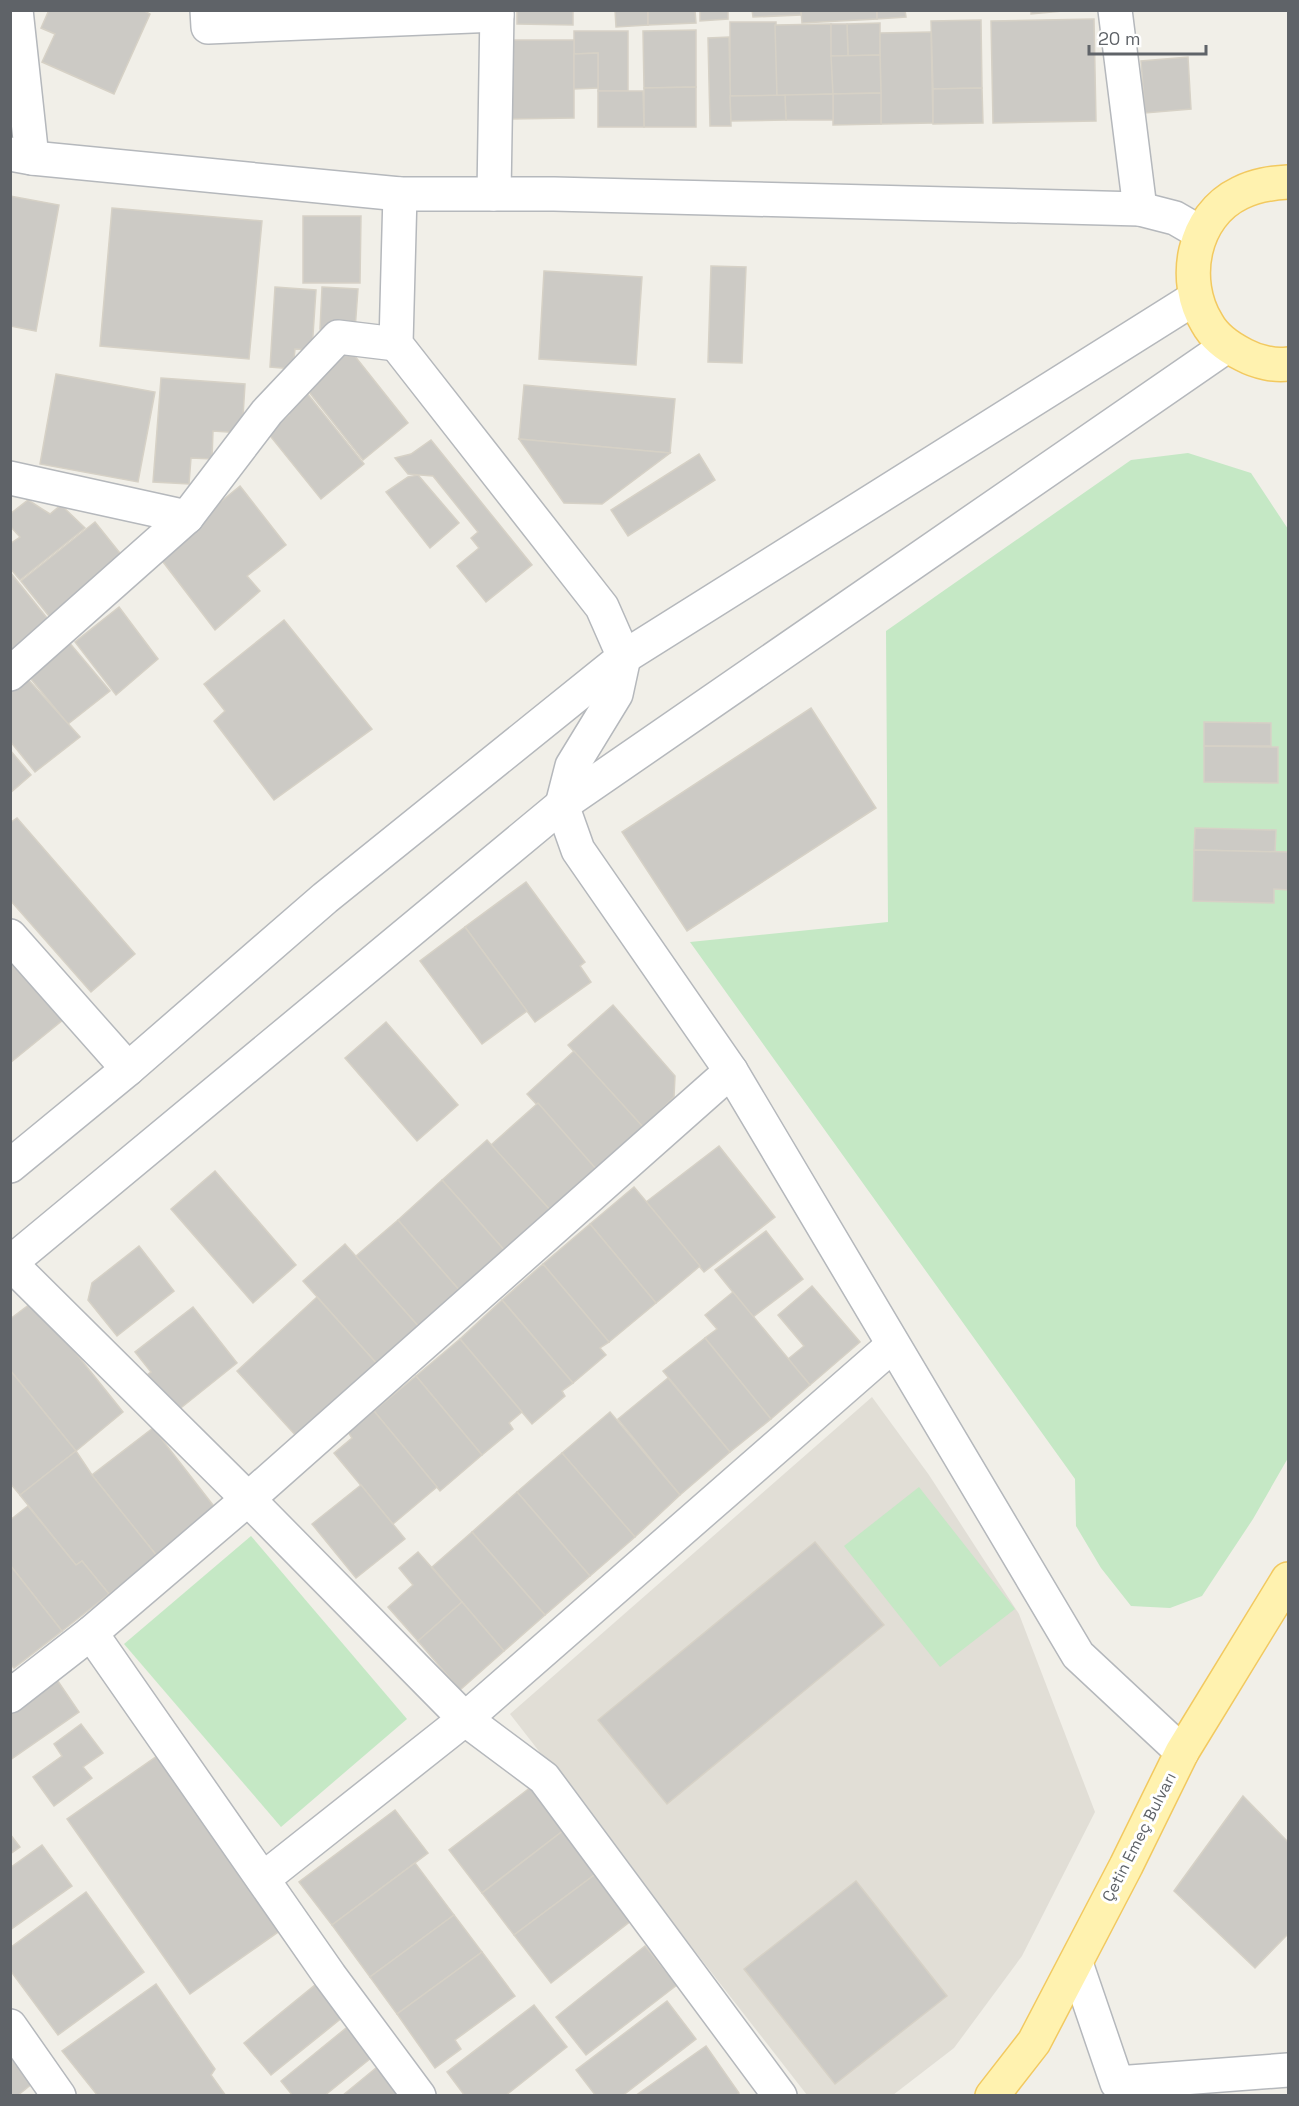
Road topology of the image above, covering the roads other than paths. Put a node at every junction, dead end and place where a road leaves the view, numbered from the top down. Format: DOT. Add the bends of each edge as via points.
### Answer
graph roads {
  1 [pos="16,10"];
  2 [pos="207,10"];
  3 [pos="1115,10"];
  4 [pos="497,13"];
  5 [pos="324,17"];
  6 [pos="21,156"];
  7 [pos="1288,182"];
  8 [pos="400,194"];
  9 [pos="494,194"];
  10 [pos="1140,209"];
  11 [pos="1201,232"];
  12 [pos="1195,298"];
  13 [pos="396,344"];
  14 [pos="1227,346"];
  15 [pos="1286,370"];
  16 [pos="10,478"];
  17 [pos="187,517"];
  18 [pos="624,657"];
  19 [pos="10,674"];
  20 [pos="561,805"];
  21 [pos="10,936"];
  22 [pos="128,1069"];
  23 [pos="730,1071"];
  24 [pos="10,1166"];
  25 [pos="10,1263"];
  26 [pos="893,1345"];
  27 [pos="248,1499"];
  28 [pos="1288,1580"];
  29 [pos="91,1633"];
  30 [pos="10,1696"];
  31 [pos="465,1719"];
  32 [pos="1182,1752"];
  33 [pos="262,1879"];
  34 [pos="1076,1963"];
  35 [pos="10,2026"];
  36 [pos="1288,2070"];
  37 [pos="1118,2089"];
  38 [pos="59,2096"];
  39 [pos="419,2096"];
  40 [pos="780,2096"];
  41 [pos="992,2096"];
  1 -- 6 [label="street"];
  2 -- 5 [label="street" via="208,27"];
  3 -- 10 [label="street"];
  4 -- 5 [label="street"];
  4 -- 9 [label="street"];
  6 -- 8 [label="street"];
  7 -- 11 [label="main road" via="1264,184 1238,194 1216,210"];
  8 -- 9 [label="street"];
  8 -- 13 [label="street"];
  9 -- 10 [label="street"];
  10 -- 11 [label="street" via="1175,218"];
  11 -- 12 [label="main road" via="1192,265"];
  12 -- 14 [label="main road" via="1207,325"];
  12 -- 18 [label="street"];
  13 -- 17 [label="street" via="338,337 267,412"];
  13 -- 18 [label="street" via="602,607"];
  14 -- 15 [label="main road" via="1253,360"];
  14 -- 20 [label="street"];
  16 -- 17 [label="street"];
  17 -- 19 [label="street"];
  18 -- 20 [label="street" via="616,694 572,766"];
  18 -- 22 [label="street" via="326,898"];
  20 -- 23 [label="street" via="578,850"];
  20 -- 25 [label="street"];
  21 -- 22 [label="street"];
  22 -- 24 [label="street"];
  23 -- 26 [label="street"];
  23 -- 27 [label="street"];
  25 -- 27 [label="street"];
  26 -- 31 [label="street"];
  26 -- 32 [label="street" via="1078,1655"];
  27 -- 29 [label="street"];
  27 -- 31 [label="street"];
  28 -- 32 [label="main road, Çetin Emeç Bulvarı"];
  29 -- 30 [label="street"];
  29 -- 33 [label="street"];
  31 -- 33 [label="street"];
  31 -- 40 [label="street" via="544,1779"];
  32 -- 34 [label="main road, Çetin Emeç Bulvarı"];
  33 -- 39 [label="street"];
  34 -- 37 [label="street"];
  34 -- 41 [label="main road, Çetin Emeç Bulvarı" via="1034,2042"];
  35 -- 38 [label="street"];
  36 -- 37 [label="street"];
}
